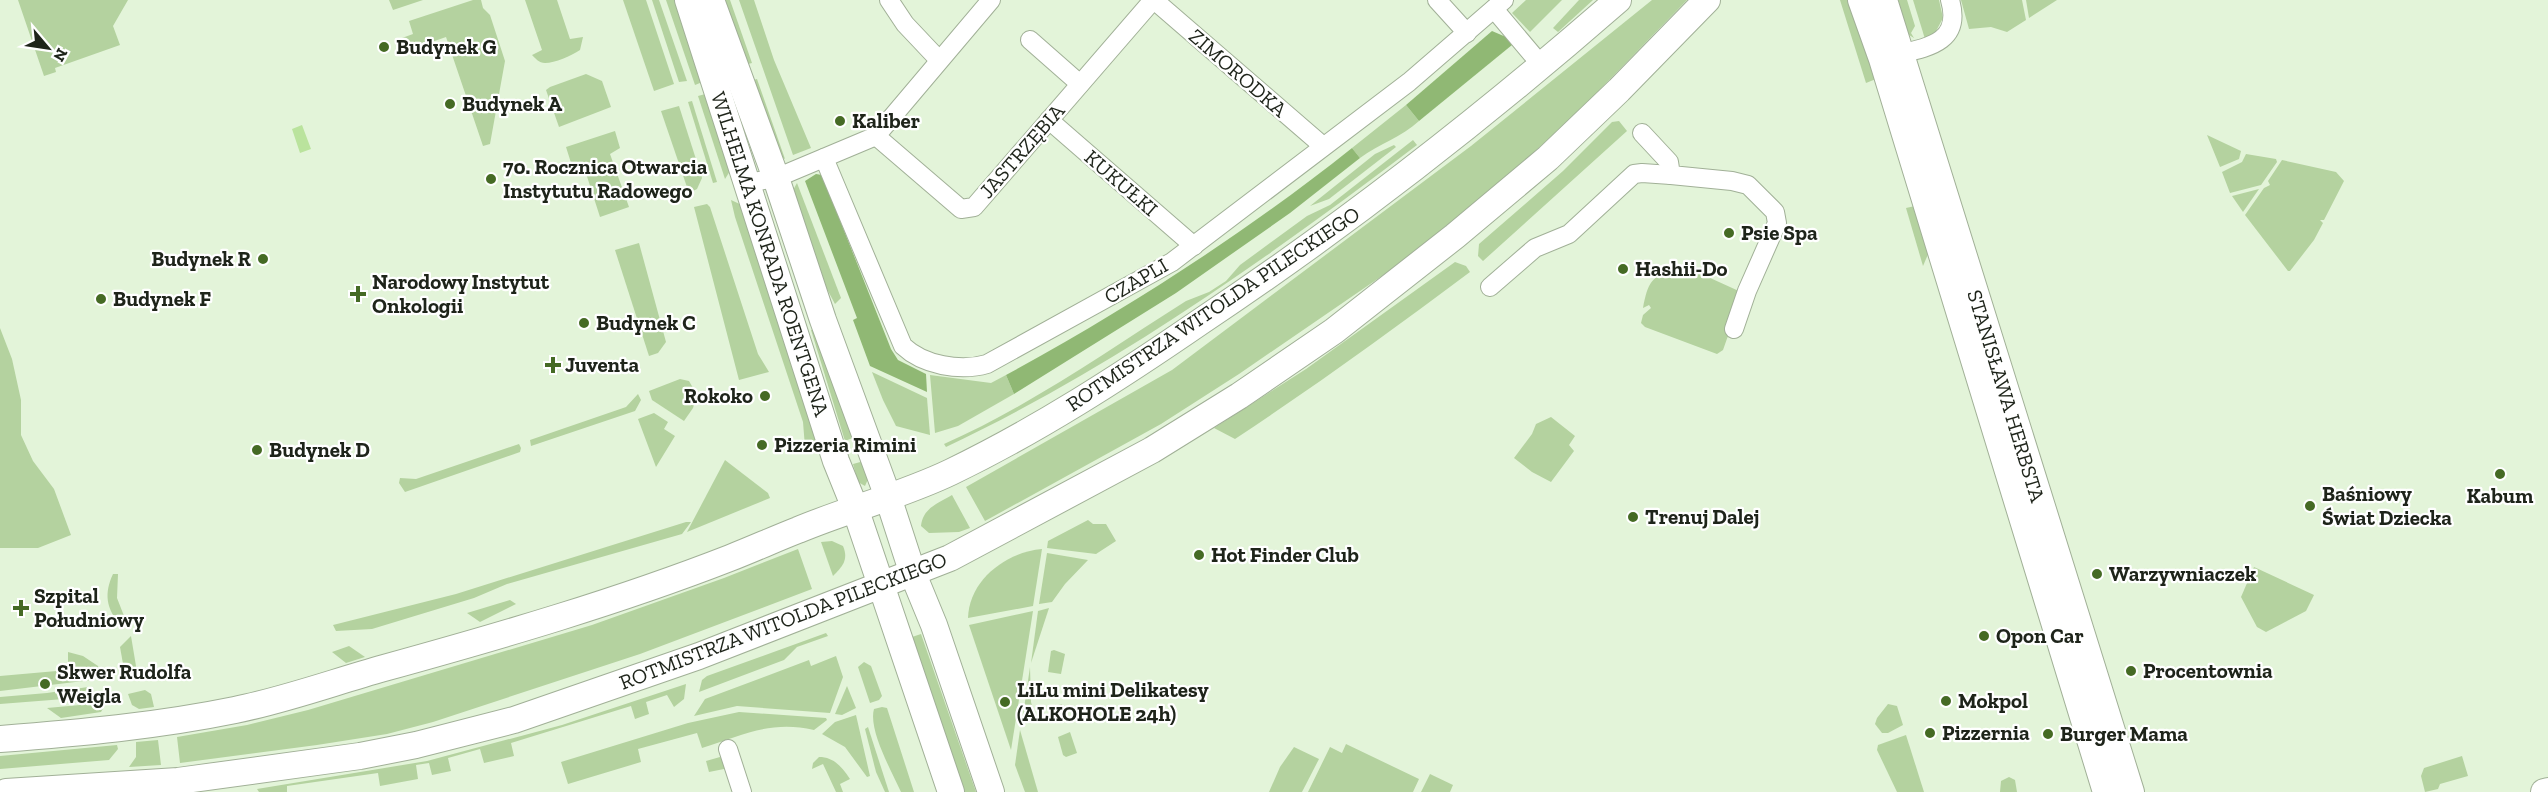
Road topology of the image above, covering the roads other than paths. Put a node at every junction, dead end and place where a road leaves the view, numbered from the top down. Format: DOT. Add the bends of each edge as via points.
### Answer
graph roads {
  1 [pos="688,0"];
  2 [pos="711,0"];
  3 [pos="889,0"];
  4 [pos="991,0"];
  5 [pos="1153,0"];
  6 [pos="1437,0"];
  7 [pos="1618,0"];
  8 [pos="1707,0"];
  9 [pos="1861,0"];
  10 [pos="1884,0"];
  11 [pos="1950,0"];
  12 [pos="1499,5"];
  13 [pos="1467,33"];
  14 [pos="1030,40"];
  15 [pos="1891,56"];
  16 [pos="939,60"];
  17 [pos="1542,66"];
  18 [pos="1080,84"];
  19 [pos="1049,120"];
  20 [pos="1642,133"];
  21 [pos="876,136"];
  22 [pos="1323,146"];
  23 [pos="824,158"];
  24 [pos="1671,175"];
  25 [pos="776,178"];
  26 [pos="747,183"];
  27 [pos="1194,246"];
  28 [pos="1490,287"];
  29 [pos="1734,329"];
  30 [pos="888,497"];
  31 [pos="855,508"];
  32 [pos="913,574"];
  33 [pos="880,585"];
  34 [pos="0,739"];
  35 [pos="728,749"];
  36 [pos="6,792"];
  37 [pos="742,792"];
  38 [pos="951,792"];
  39 [pos="991,792"];
  40 [pos="2106,792"];
  41 [pos="2131,792"];
  1 -- 26 [label="main road, WILHELMA KONRADA ROENTGENA"];
  2 -- 25 [label="main road, WILHELMA KONRADA ROENTGENA"];
  3 -- 16 [label="street" via="905,24"];
  4 -- 16 [label="street"];
  5 -- 18 [label="street, JASTRZĘBIA"];
  5 -- 22 [label="street, ZIMORODKA"];
  6 -- 13 [label="street"];
  7 -- 17 [label="main road, ROTMISTRZA WITOLDA PILECKIEGO"];
  8 -- 32 [label="main road, ROTMISTRZA WITOLDA PILECKIEGO" via="1548,158 1334,332 1152,450 986,540"];
  9 -- 15 [label="main road, STANISŁAWA HERBSTA"];
  10 -- 15 [label="main road, STANISŁAWA HERBSTA"];
  11 -- 15 [label="street" via="1952,21 1942,39 1935,45"];
  12 -- 13 [label="street, CZAPLI"];
  12 -- 17 [label="street"];
  13 -- 22 [label="street, CZAPLI"];
  14 -- 18 [label="street"];
  15 -- 40 [label="main road, STANISŁAWA HERBSTA"];
  15 -- 41 [label="main road, STANISŁAWA HERBSTA" via="1968,277"];
  16 -- 21 [label="street"];
  17 -- 30 [label="main road, ROTMISTRZA WITOLDA PILECKIEGO" via="1374,200 1257,285 1122,375 950,472"];
  18 -- 19 [label="street, JASTRZĘBIA"];
  19 -- 21 [label="street, JASTRZĘBIA" via="974,207 968,209 961,209"];
  19 -- 27 [label="street, KUKUŁKI"];
  20 -- 24 [label="street" via="1669,162"];
  21 -- 23 [label="street"];
  22 -- 27 [label="street, CZAPLI"];
  23 -- 25 [label="street"];
  23 -- 27 [label="street, CZAPLI" via="903,346 927,360 964,368 987,364 1146,278"];
  24 -- 28 [label="street" via="1635,174 1569,234 1535,248"];
  24 -- 29 [label="street" via="1748,185 1775,212 1777,223"];
  25 -- 26 [label="street"];
  25 -- 30 [label="main road, WILHELMA KONRADA ROENTGENA"];
  26 -- 31 [label="main road, WILHELMA KONRADA ROENTGENA" via="836,461"];
  30 -- 31 [label="main road, ROTMISTRZA WITOLDA PILECKIEGO"];
  30 -- 32 [label="main road, WILHELMA KONRADA ROENTGENA"];
  31 -- 33 [label="main road, WILHELMA KONRADA ROENTGENA"];
  31 -- 34 [label="main road, ROTMISTRZA WITOLDA PILECKIEGO" via="732,558 586,608 240,709 121,729"];
  32 -- 33 [label="main road, ROTMISTRZA WITOLDA PILECKIEGO"];
  32 -- 39 [label="main road, WILHELMA KONRADA ROENTGENA"];
  33 -- 36 [label="main road, ROTMISTRZA WITOLDA PILECKIEGO" via="760,634 514,720 416,745 178,781"];
  33 -- 38 [label="main road, WILHELMA KONRADA ROENTGENA"];
  35 -- 37 [label="street"];
}
